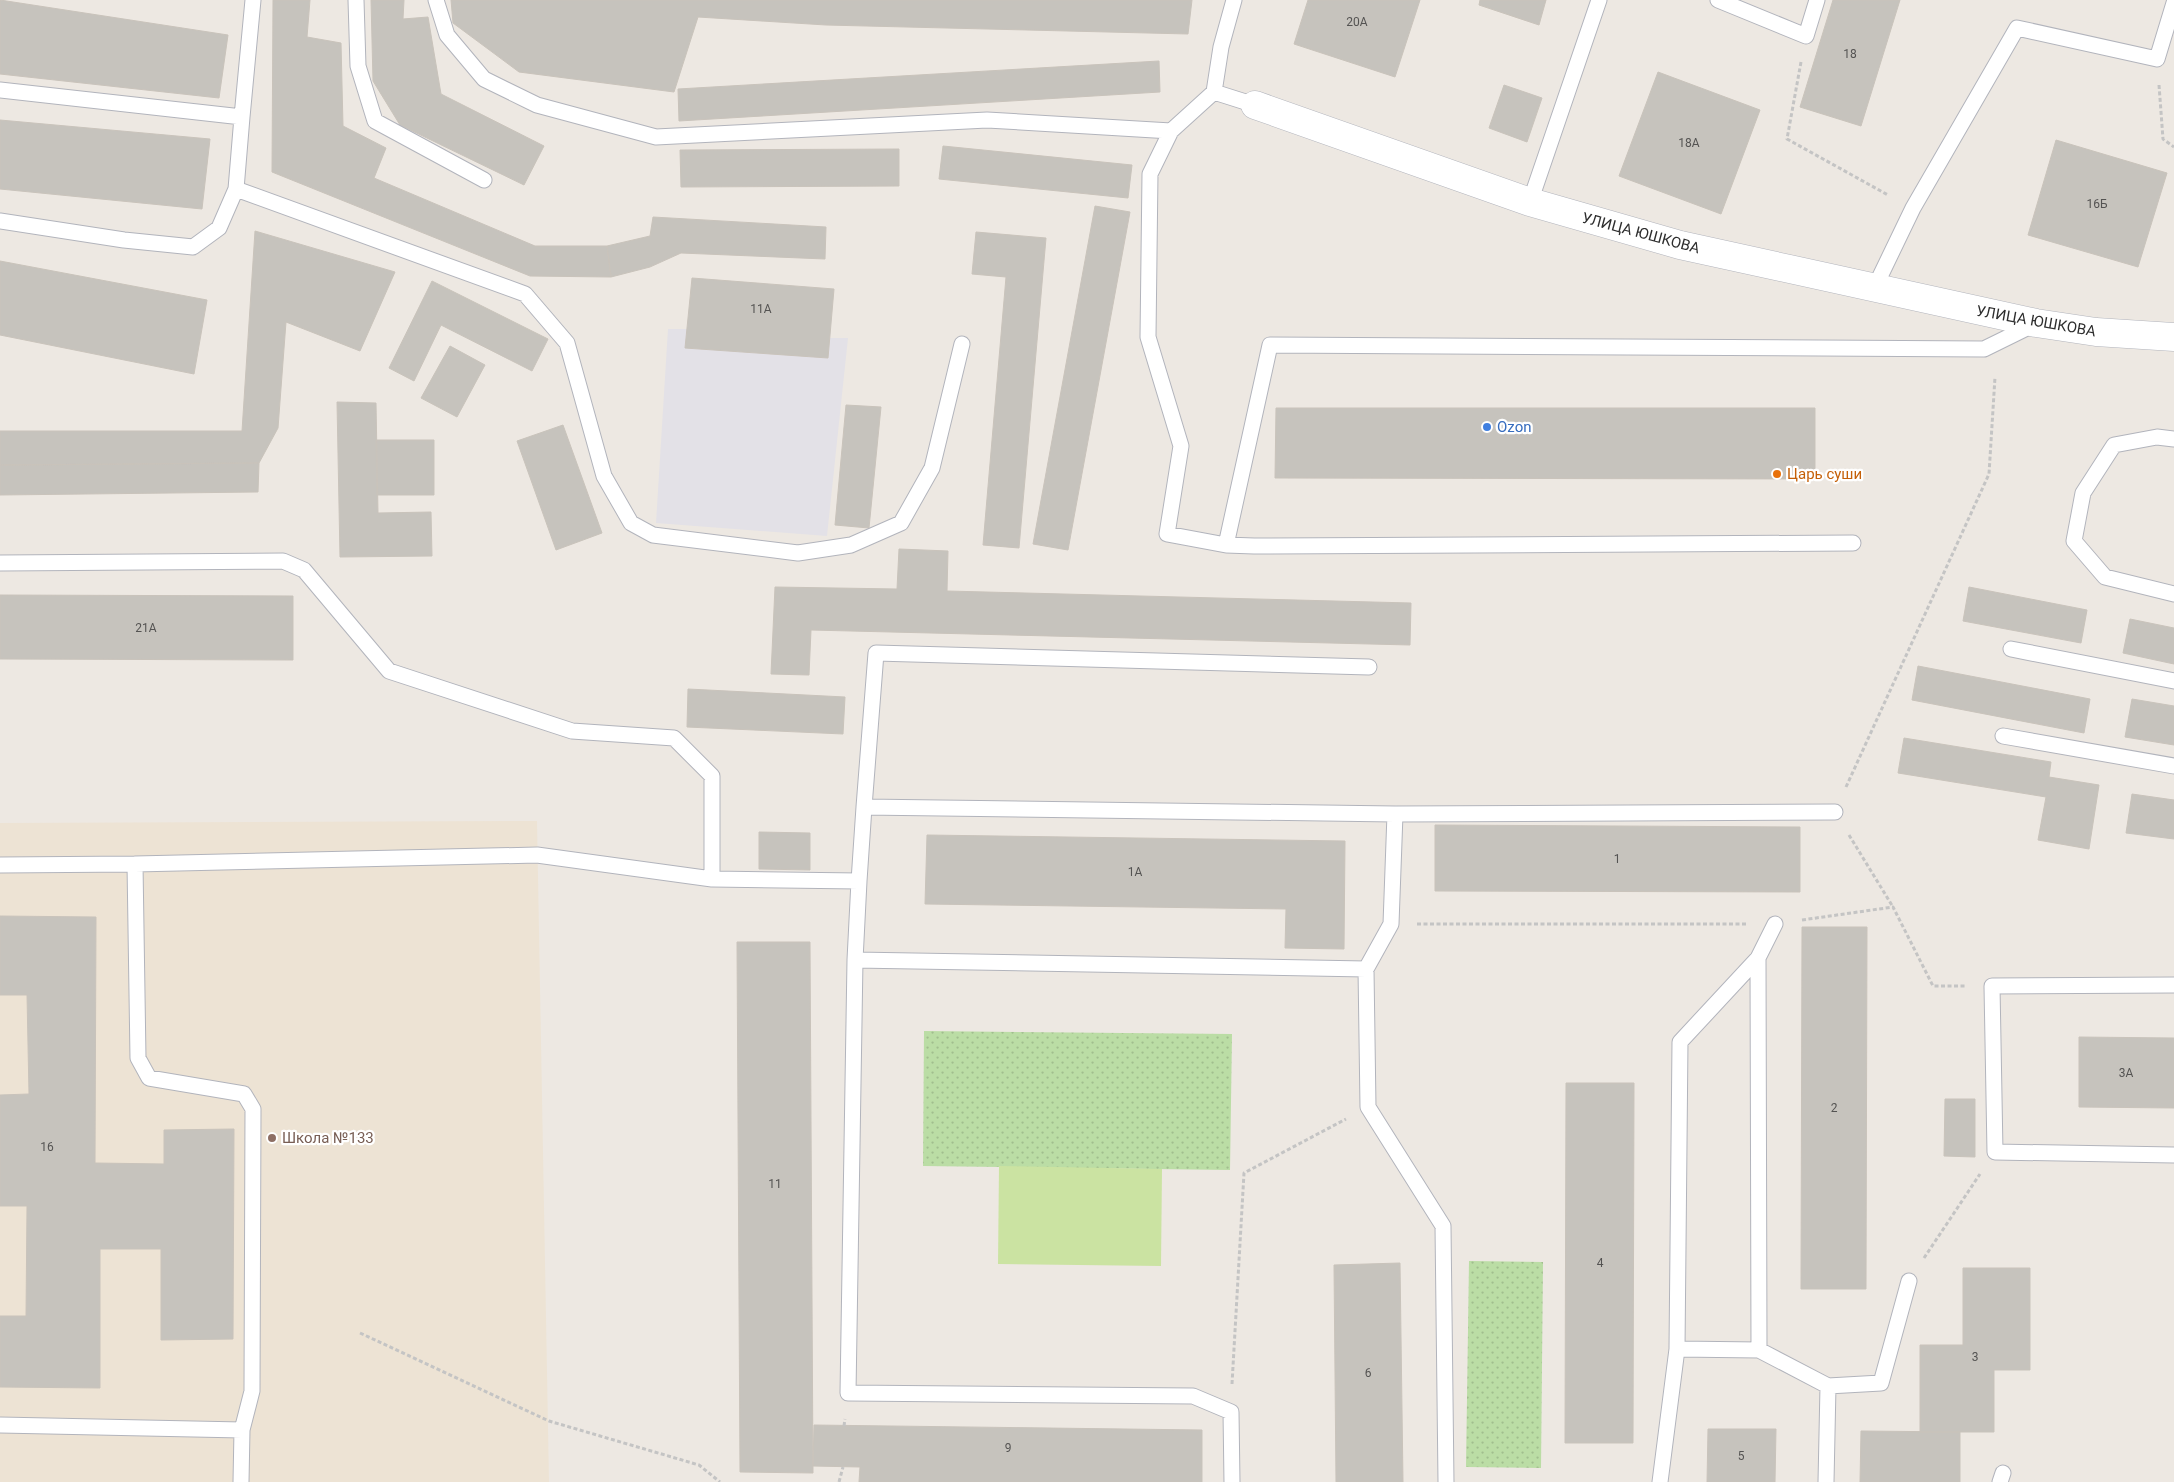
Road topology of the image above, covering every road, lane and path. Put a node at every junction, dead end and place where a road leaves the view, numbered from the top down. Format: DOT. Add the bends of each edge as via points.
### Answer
graph roads {
  1 [pos="253,0"];
  2 [pos="356,0"];
  3 [pos="436,0"];
  4 [pos="1234,0"];
  5 [pos="1599,0"];
  6 [pos="1718,0"];
  7 [pos="1817,0"];
  8 [pos="2174,4"];
  9 [pos="1806,36"];
  10 [pos="2157,59"];
  11 [pos="0,90"];
  12 [pos="1214,92"];
  13 [pos="1255,105"];
  14 [pos="242,117"];
  15 [pos="1171,131"];
  16 [pos="2174,147"];
  17 [pos="484,180"];
  18 [pos="236,189"];
  19 [pos="1530,202"];
  20 [pos="1913,208"];
  21 [pos="0,221"];
  22 [pos="1874,289"];
  23 [pos="2036,323"];
  24 [pos="2174,337"];
  25 [pos="962,344"];
  26 [pos="1996,377"];
  27 [pos="2174,439"];
  28 [pos="1853,543"];
  29 [pos="1226,544"];
  30 [pos="0,563"];
  31 [pos="2174,594"];
  32 [pos="2011,649"];
  33 [pos="1369,667"];
  34 [pos="2174,681"];
  35 [pos="2004,736"];
  36 [pos="2174,766"];
  37 [pos="864,807"];
  38 [pos="1835,812"];
  39 [pos="1395,814"];
  40 [pos="0,864"];
  41 [pos="135,864"];
  42 [pos="712,879"];
  43 [pos="859,881"];
  44 [pos="1892,907"];
  45 [pos="1391,924"];
  46 [pos="1775,924"];
  47 [pos="1758,958"];
  48 [pos="854,960"];
  49 [pos="1366,970"];
  50 [pos="2174,985"];
  51 [pos="1992,986"];
  52 [pos="1368,1107"];
  53 [pos="1995,1152"];
  54 [pos="2174,1155"];
  55 [pos="1908,1281"];
  56 [pos="360,1333"];
  57 [pos="1677,1349"];
  58 [pos="1759,1350"];
  59 [pos="1828,1386"];
  60 [pos="1231,1412"];
  61 [pos="0,1425"];
  62 [pos="242,1430"];
  63 [pos="843,1467"];
  64 [pos="241,1482"];
  65 [pos="720,1482"];
  66 [pos="839,1482"];
  67 [pos="1232,1482"];
  68 [pos="1446,1482"];
  69 [pos="1660,1482"];
  70 [pos="1826,1482"];
  1 -- 14 [label="lane"];
  2 -- 17 [label="lane" via="358,66 375,122"];
  3 -- 15 [label="lane" via="446,35 484,79 537,105 656,137 987,120"];
  4 -- 12 [label="lane" via="1221,47"];
  5 -- 19 [label="lane"];
  6 -- 9 [label="lane"];
  7 -- 9 [label="lane"];
  8 -- 10 [label="lane"];
  9 -- 20 [label="path" via="1787,139"];
  10 -- 16 [label="path" via="2163,140"];
  10 -- 20 [label="lane" via="2017,28"];
  11 -- 14 [label="lane"];
  12 -- 13 [label="lane, УЛИЦА ЮШКОВА"];
  12 -- 15 [label="lane"];
  13 -- 19 [label="street, УЛИЦА ЮШКОВА"];
  14 -- 18 [label="lane"];
  15 -- 29 [label="lane" via="1150,174 1148,337 1181,446 1167,534"];
  18 -- 21 [label="lane" via="219,228 193,247"];
  18 -- 25 [label="lane" via="525,294 567,343 604,476 630,523 654,535 798,553 851,545 901,523 932,468"];
  19 -- 22 [label="street, УЛИЦА ЮШКОВА" via="1680,245"];
  20 -- 22 [label="lane"];
  22 -- 23 [label="street, УЛИЦА ЮШКОВА"];
  23 -- 24 [label="street, УЛИЦА ЮШКОВА" via="2096,332"];
  23 -- 29 [label="lane" via="1984,350 1270,344"];
  26 -- 38 [label="path" via="1989,474"];
  27 -- 31 [label="lane" via="2156,437 2114,445 2083,493 2074,541 2105,578"];
  28 -- 29 [label="lane"];
  30 -- 42 [label="lane" via="283,561 304,570 389,671 572,731 674,738 712,776"];
  32 -- 34 [label="lane"];
  33 -- 37 [label="lane" via="876,653"];
  35 -- 36 [label="lane"];
  37 -- 39 [label="lane"];
  37 -- 43 [label="lane"];
  38 -- 39 [label="lane"];
  38 -- 44 [label="path"];
  39 -- 45 [label="lane"];
  40 -- 41 [label="lane"];
  41 -- 42 [label="lane" via="537,855"];
  41 -- 62 [label="lane" via="138,1058 149,1078 244,1094 254,1109 252,1391"];
  42 -- 43 [label="lane"];
  43 -- 48 [label="lane"];
  44 -- 46 [label="path"];
  44 -- 51 [label="path" via="1933,986"];
  45 -- 46 [label="path"];
  45 -- 49 [label="lane"];
  46 -- 47 [label="lane"];
  47 -- 57 [label="lane" via="1680,1042"];
  47 -- 58 [label="lane"];
  48 -- 49 [label="lane"];
  48 -- 60 [label="lane" via="848,1393 1193,1396"];
  49 -- 52 [label="lane"];
  50 -- 51 [label="lane"];
  51 -- 53 [label="lane"];
  52 -- 60 [label="path" via="1244,1173"];
  52 -- 68 [label="lane" via="1443,1226"];
  53 -- 54 [label="lane"];
  53 -- 55 [label="path"];
  55 -- 59 [label="lane" via="1881,1383"];
  56 -- 65 [label="path" via="549,1421 699,1465"];
  57 -- 58 [label="lane"];
  57 -- 69 [label="lane"];
  58 -- 59 [label="lane"];
  59 -- 70 [label="lane"];
  60 -- 67 [label="lane"];
  61 -- 62 [label="lane"];
  62 -- 64 [label="lane"];
  63 -- 66 [label="path"];
}
